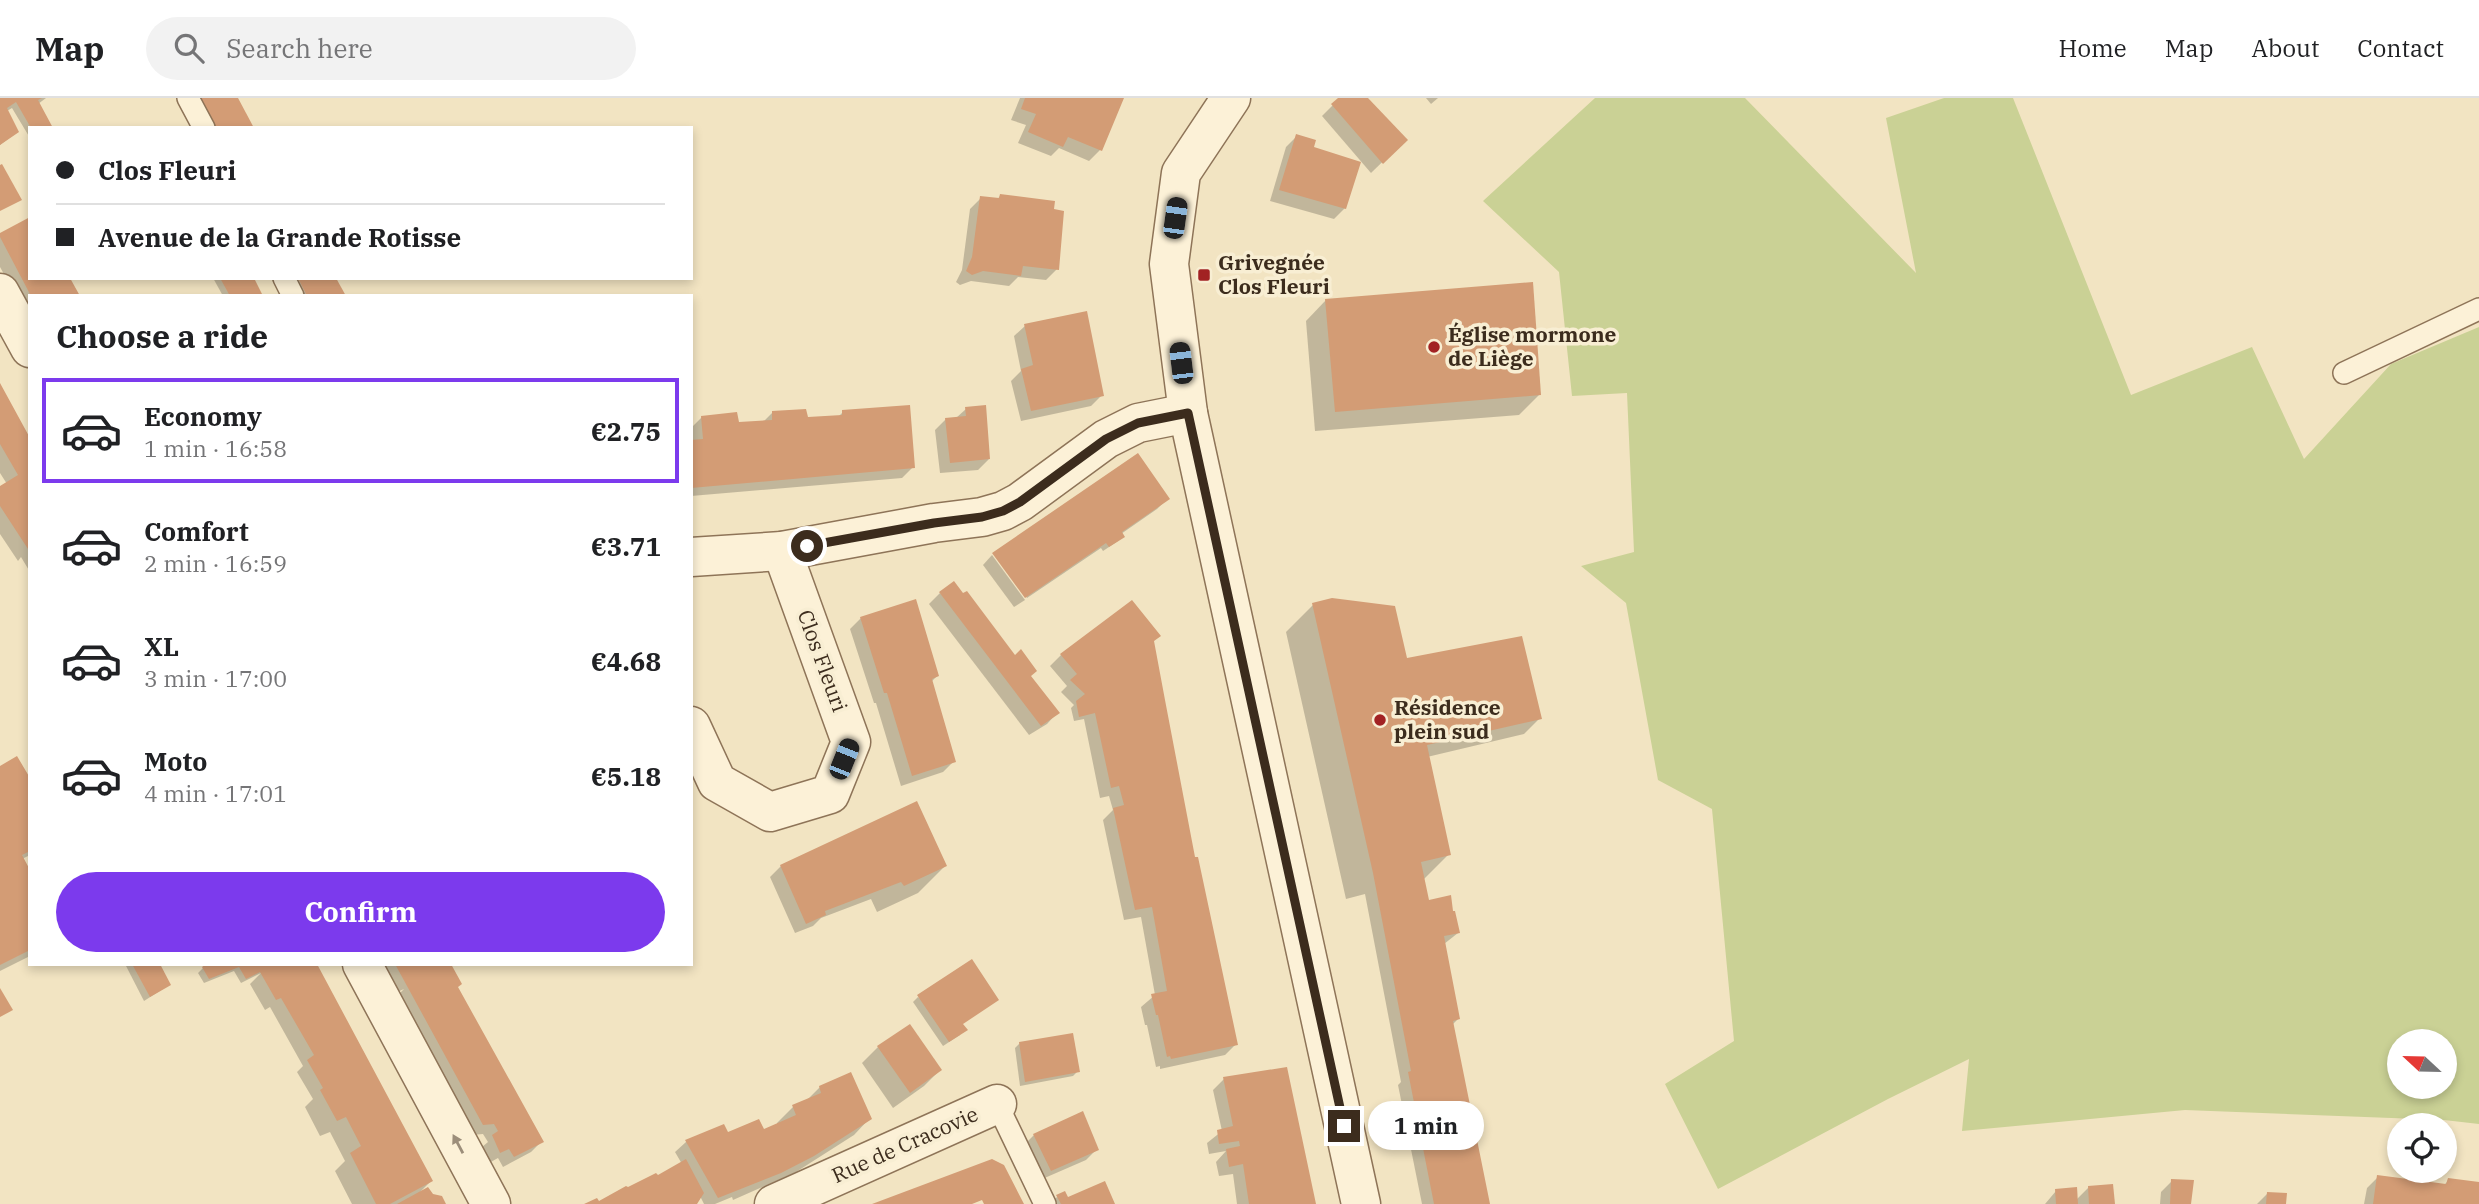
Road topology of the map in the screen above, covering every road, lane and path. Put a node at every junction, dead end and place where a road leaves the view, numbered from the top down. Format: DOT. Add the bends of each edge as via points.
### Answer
graph roads {
  1 [pos="188,98"];
  2 [pos="1231,98"];
  3 [pos="203,126"];
  4 [pos="0,293"];
  5 [pos="2479,309"];
  6 [pos="28,344"];
  7 [pos="2344,373"];
  8 [pos="1188,413"];
  9 [pos="782,551"];
  10 [pos="693,557"];
  11 [pos="693,730"];
  12 [pos="363,966"];
  13 [pos="997,1104"];
  14 [pos="491,1204"];
  15 [pos="774,1204"];
  16 [pos="1045,1204"];
  17 [pos="1361,1204"];
  1 -- 3 [label="lane"];
  2 -- 8 [label="street" via="1181,173 1169,264"];
  4 -- 6 [label="street"];
  5 -- 7 [label="lane"];
  8 -- 9 [label="street" via="1138,423 1106,439 1003,511"];
  8 -- 17 [label="street"];
  9 -- 10 [label="street"];
  9 -- 11 [label="street, Clos Fleuri" via="851,742 830,794 771,812 717,782"];
  14 -- 12 [label="street, one-way"];
  13 -- 15 [label="street, Rue de Cracovie"];
  13 -- 16 [label="lane"];
}
